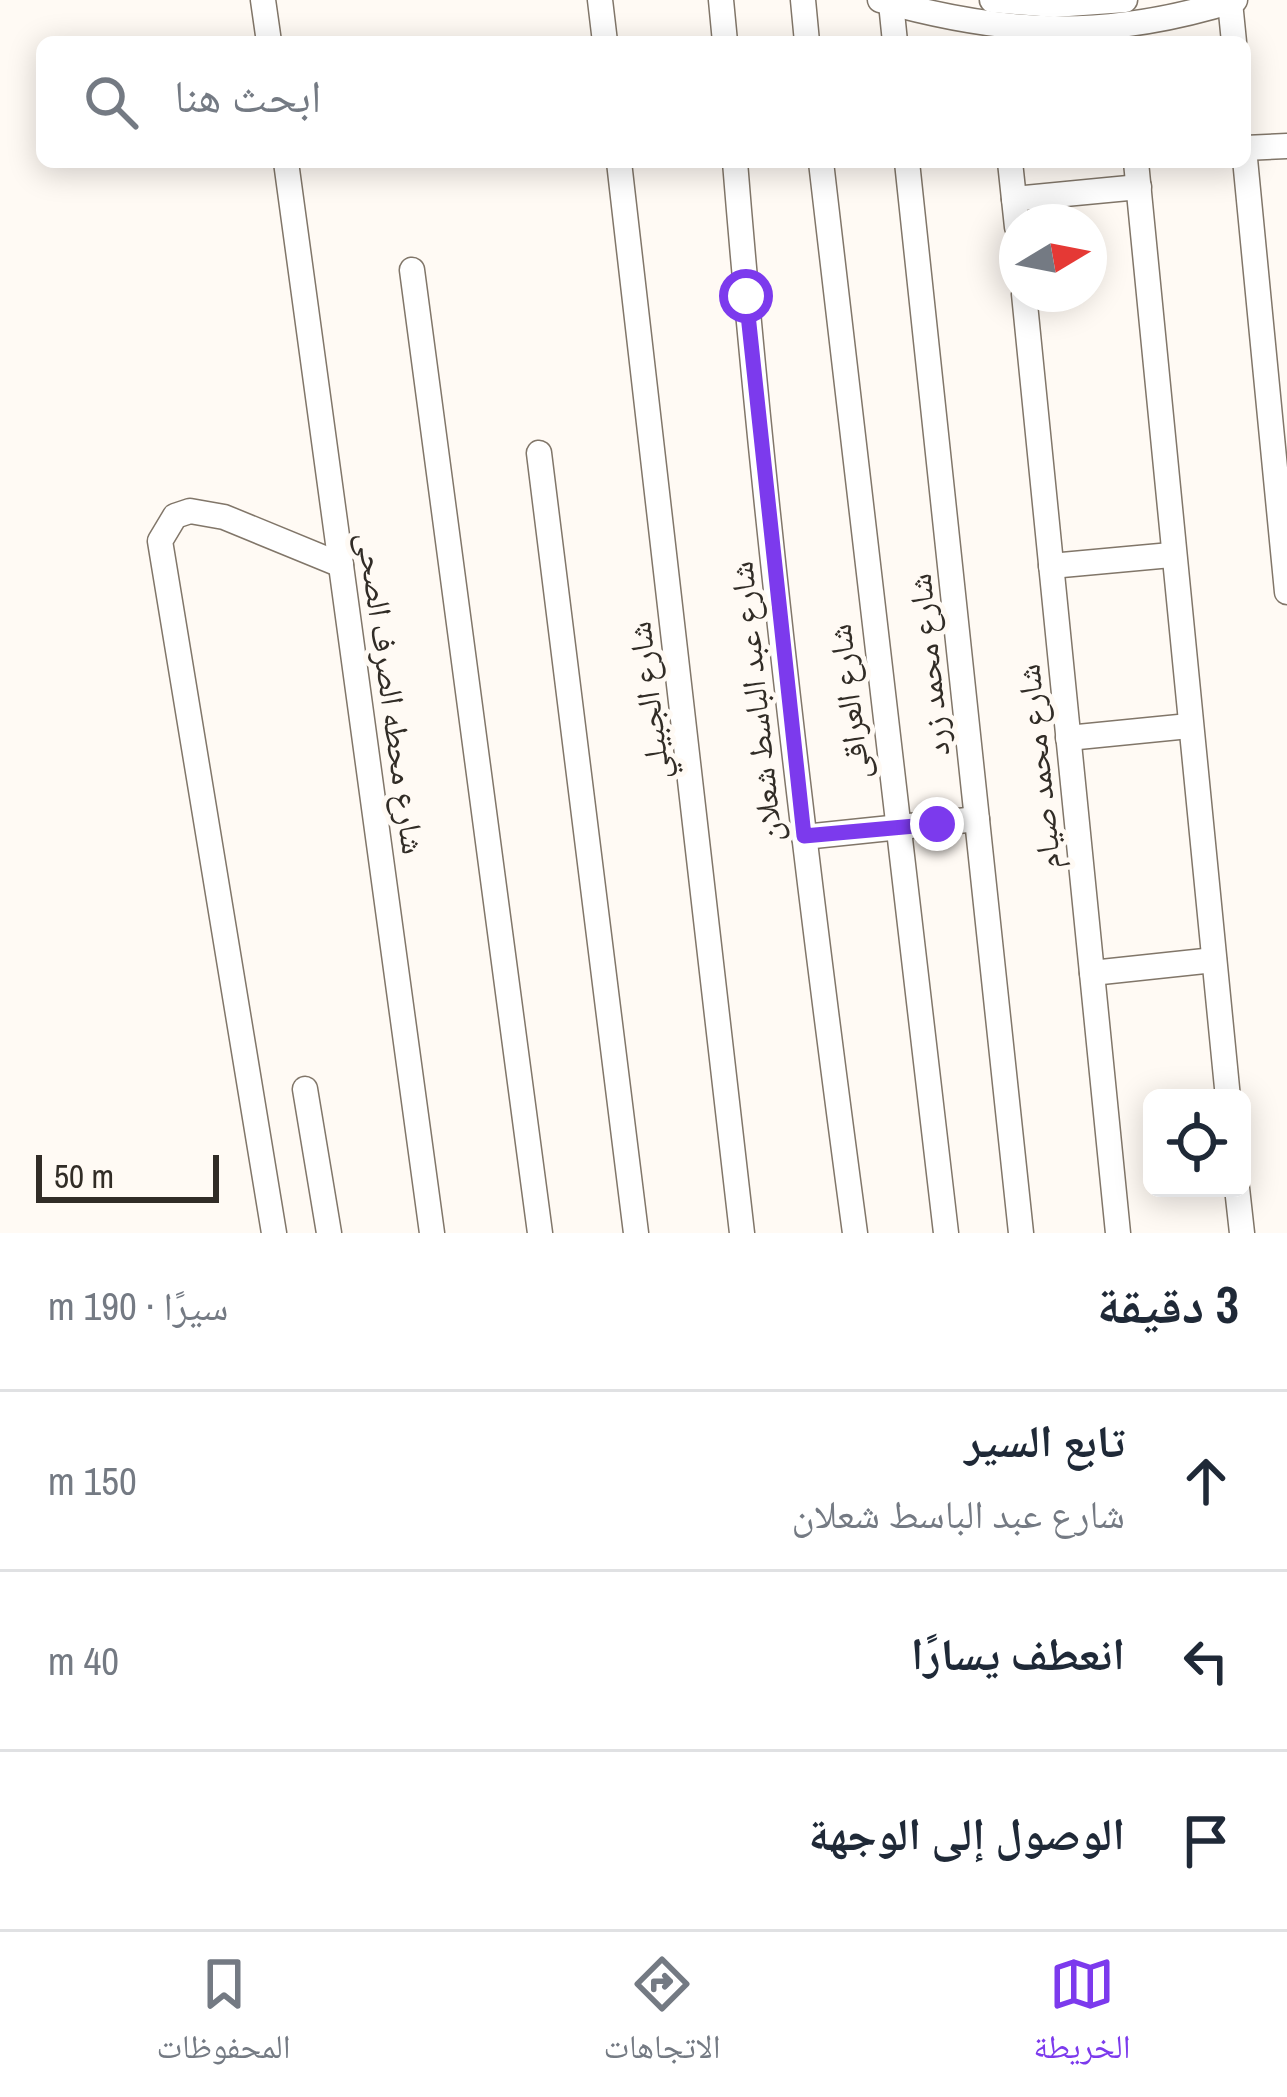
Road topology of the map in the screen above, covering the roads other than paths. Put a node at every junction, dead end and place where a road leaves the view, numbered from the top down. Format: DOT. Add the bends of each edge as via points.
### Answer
graph roads {
  1 [pos="263,0"];
  2 [pos="600,0"];
  3 [pos="722,0"];
  4 [pos="802,0"];
  5 [pos="992,0"];
  6 [pos="1232,1"];
  7 [pos="885,2"];
  8 [pos="1020,2"];
  9 [pos="1123,17"];
  10 [pos="998,35"];
  11 [pos="268,36"];
  12 [pos="604,36"];
  13 [pos="725,36"];
  14 [pos="806,36"];
  15 [pos="894,36"];
  16 [pos="1234,36"];
  17 [pos="1287,146"];
  18 [pos="1251,148"];
  19 [pos="287,168"];
  20 [pos="620,168"];
  21 [pos="736,168"];
  22 [pos="821,168"];
  23 [pos="909,168"];
  24 [pos="1011,168"];
  25 [pos="1246,168"];
  26 [pos="1138,175"];
  27 [pos="1014,199"];
  28 [pos="1015,204"];
  29 [pos="412,270"];
  30 [pos="1026,312"];
  31 [pos="1274,325"];
  32 [pos="539,453"];
  33 [pos="1171,555"];
  34 [pos="341,565"];
  35 [pos="1051,566"];
  36 [pos="1287,592"];
  37 [pos="1189,726"];
  38 [pos="1068,738"];
  39 [pos="977,820"];
  40 [pos="896,829"];
  41 [pos="804,836"];
  42 [pos="1214,960"];
  43 [pos="1092,973"];
  44 [pos="305,1089"];
  45 [pos="1227,1089"];
  46 [pos="1238,1197"];
  47 [pos="274,1233"];
  48 [pos="329,1233"];
  49 [pos="432,1233"];
  50 [pos="540,1233"];
  51 [pos="636,1233"];
  52 [pos="742,1233"];
  53 [pos="855,1233"];
  54 [pos="946,1233"];
  55 [pos="1021,1233"];
  56 [pos="1118,1233"];
  57 [pos="1242,1233"];
  1 -- 11 [label="street"];
  2 -- 12 [label="street"];
  3 -- 13 [label="street"];
  4 -- 14 [label="street"];
  5 -- 8 [label="street"];
  6 -- 9 [label="street"];
  6 -- 16 [label="street"];
  7 -- 10 [label="street"];
  7 -- 15 [label="street"];
  8 -- 9 [label="street"];
  9 -- 10 [label="street"];
  17 -- 18 [label="street"];
  19 -- 34 [label="street, شارع محطه الصرف الصحى"];
  20 -- 52 [label="street, شارع الجبيلي"];
  21 -- 41 [label="street, شارع عبد الباسط شعلان"];
  22 -- 40 [label="street, شارع العراقى"];
  23 -- 39 [label="street, شارع محمد زرد"];
  24 -- 27 [label="street"];
  25 -- 31 [label="street"];
  26 -- 27 [label="street"];
  26 -- 33 [label="street"];
  27 -- 28 [label="street"];
  29 -- 50 [label="street"];
  30 -- 35 [label="street, شارع محمد صيام"];
  31 -- 36 [label="street"];
  32 -- 51 [label="street"];
  33 -- 35 [label="street"];
  33 -- 37 [label="street"];
  34 -- 47 [label="street" via="207,512 175,516 160,541"];
  34 -- 49 [label="street, شارع محطه الصرف الصحى"];
  35 -- 38 [label="street, شارع محمد صيام"];
  37 -- 38 [label="street"];
  37 -- 42 [label="street"];
  38 -- 43 [label="street, شارع محمد صيام"];
  39 -- 40 [label="street"];
  39 -- 55 [label="street, شارع محمد زرد"];
  40 -- 41 [label="street"];
  40 -- 54 [label="street, شارع العراقى"];
  41 -- 53 [label="street, شارع عبد الباسط شعلان"];
  42 -- 43 [label="street"];
  42 -- 45 [label="street"];
  43 -- 56 [label="street, شارع محمد صيام"];
  44 -- 48 [label="street"];
  46 -- 57 [label="street"];
}
